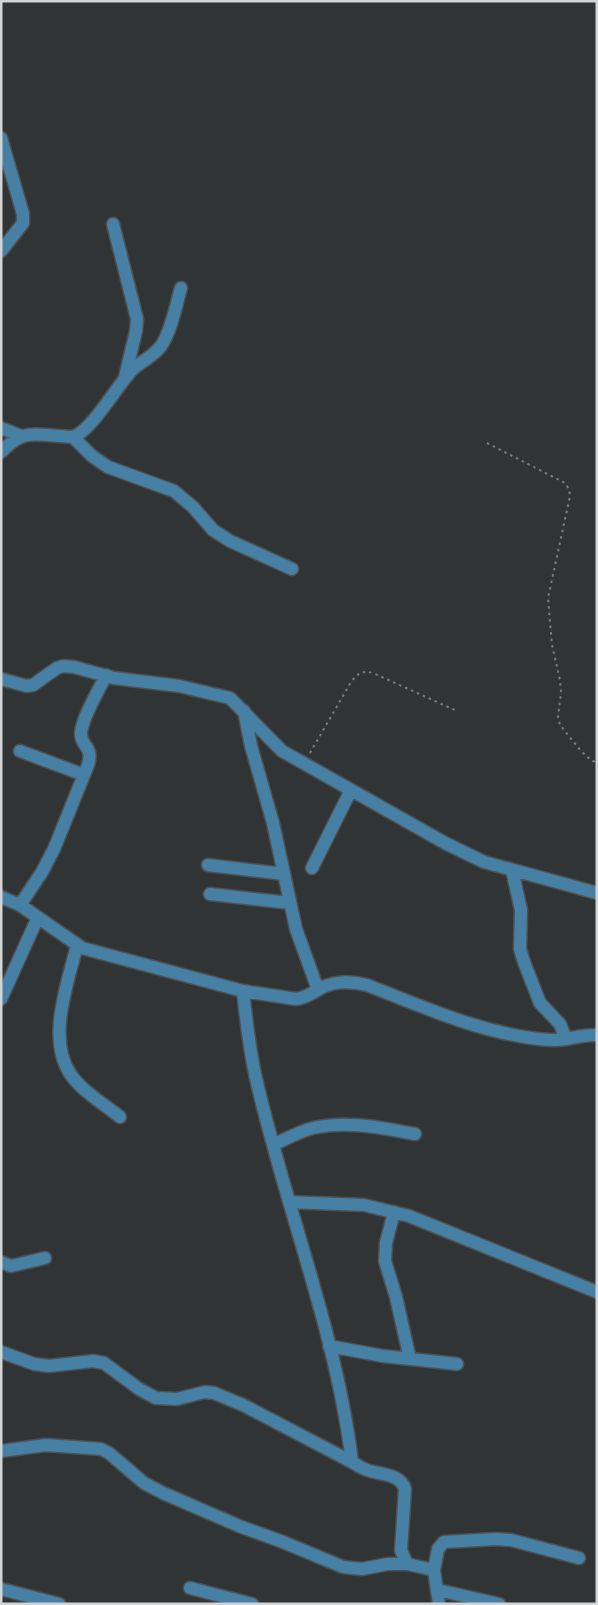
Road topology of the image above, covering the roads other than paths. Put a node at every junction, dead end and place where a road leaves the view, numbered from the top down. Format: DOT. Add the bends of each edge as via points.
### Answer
graph roads {
  1 [pos="1,138"];
  2 [pos="113,224"];
  3 [pos="1,251"];
  4 [pos="181,288"];
  5 [pos="124,379"];
  6 [pos="1,428"];
  7 [pos="21,436"];
  8 [pos="73,437"];
  9 [pos="1,452"];
  10 [pos="292,569"];
  11 [pos="106,676"];
  12 [pos="1,679"];
  13 [pos="244,711"];
  14 [pos="20,751"];
  15 [pos="84,774"];
  16 [pos="351,790"];
  17 [pos="208,865"];
  18 [pos="312,868"];
  19 [pos="512,870"];
  20 [pos="284,874"];
  21 [pos="597,893"];
  22 [pos="210,894"];
  23 [pos="1,897"];
  24 [pos="290,903"];
  25 [pos="20,905"];
  26 [pos="38,916"];
  27 [pos="77,945"];
  28 [pos="318,990"];
  29 [pos="243,991"];
  30 [pos="1,999"];
  31 [pos="597,1035"];
  32 [pos="566,1038"];
  33 [pos="120,1117"];
  34 [pos="415,1134"];
  35 [pos="274,1145"];
  36 [pos="289,1202"];
  37 [pos="394,1212"];
  38 [pos="45,1258"];
  39 [pos="1,1262"];
  40 [pos="597,1292"];
  41 [pos="329,1346"];
  42 [pos="1,1352"];
  43 [pos="410,1359"];
  44 [pos="457,1364"];
  45 [pos="1,1451"];
  46 [pos="352,1462"];
  47 [pos="579,1558"];
  48 [pos="408,1564"];
  49 [pos="434,1570"];
  50 [pos="190,1588"];
  51 [pos="1,1589"];
  52 [pos="438,1590"];
  53 [pos="59,1604"];
  54 [pos="252,1604"];
  55 [pos="440,1604"];
  56 [pos="499,1604"];
  1 -- 3 [label="street" via="23,223"];
  2 -- 5 [label="street" via="137,320"];
  4 -- 5 [label="street" via="161,345"];
  5 -- 8 [label="street" via="99,412"];
  6 -- 7 [label="street"];
  7 -- 8 [label="street"];
  7 -- 9 [label="street"];
  8 -- 10 [label="street" via="108,467 174,491 213,530 230,541"];
  11 -- 12 [label="street" via="63,666 33,685"];
  11 -- 13 [label="street" via="222,695"];
  11 -- 15 [label="street" via="82,725 80,735 90,750"];
  13 -- 16 [label="street" via="275,746"];
  13 -- 20 [label="street"];
  14 -- 15 [label="street"];
  15 -- 25 [label="street" via="54,848"];
  16 -- 18 [label="street"];
  16 -- 19 [label="street" via="466,854"];
  17 -- 20 [label="street"];
  19 -- 21 [label="street"];
  19 -- 32 [label="street" via="521,910 520,949 524,962 540,1003 560,1024"];
  20 -- 24 [label="street"];
  22 -- 24 [label="street"];
  23 -- 25 [label="street"];
  24 -- 28 [label="street"];
  25 -- 26 [label="street"];
  26 -- 27 [label="street"];
  26 -- 30 [label="street"];
  27 -- 29 [label="street"];
  27 -- 33 [label="street" via="59,1032 62,1056 78,1084"];
  28 -- 29 [label="street" via="296,999"];
  28 -- 32 [label="street" via="335,983 353,982 462,1021 538,1039"];
  29 -- 35 [label="street" via="255,1073"];
  31 -- 32 [label="street"];
  34 -- 35 [label="street" via="370,1125 326,1126 302,1132"];
  35 -- 36 [label="street"];
  36 -- 37 [label="street" via="364,1205"];
  36 -- 41 [label="street"];
  37 -- 40 [label="street"];
  37 -- 43 [label="street" via="385,1261"];
  38 -- 39 [label="street" via="12,1266"];
  41 -- 43 [label="street"];
  41 -- 46 [label="street" via="347,1422"];
  42 -- 46 [label="street" via="49,1366 93,1361 104,1363 156,1398 177,1399 214,1393"];
  43 -- 44 [label="street"];
  45 -- 48 [label="street" via="46,1445 101,1449 144,1483 163,1493 343,1567 362,1569"];
  46 -- 48 [label="street" via="368,1471 395,1477 403,1483 401,1550"];
  47 -- 49 [label="street" via="511,1540 444,1542 438,1549"];
  48 -- 49 [label="street"];
  49 -- 52 [label="street"];
  50 -- 54 [label="street"];
  51 -- 53 [label="street"];
  52 -- 55 [label="street"];
  52 -- 56 [label="street"];
}
